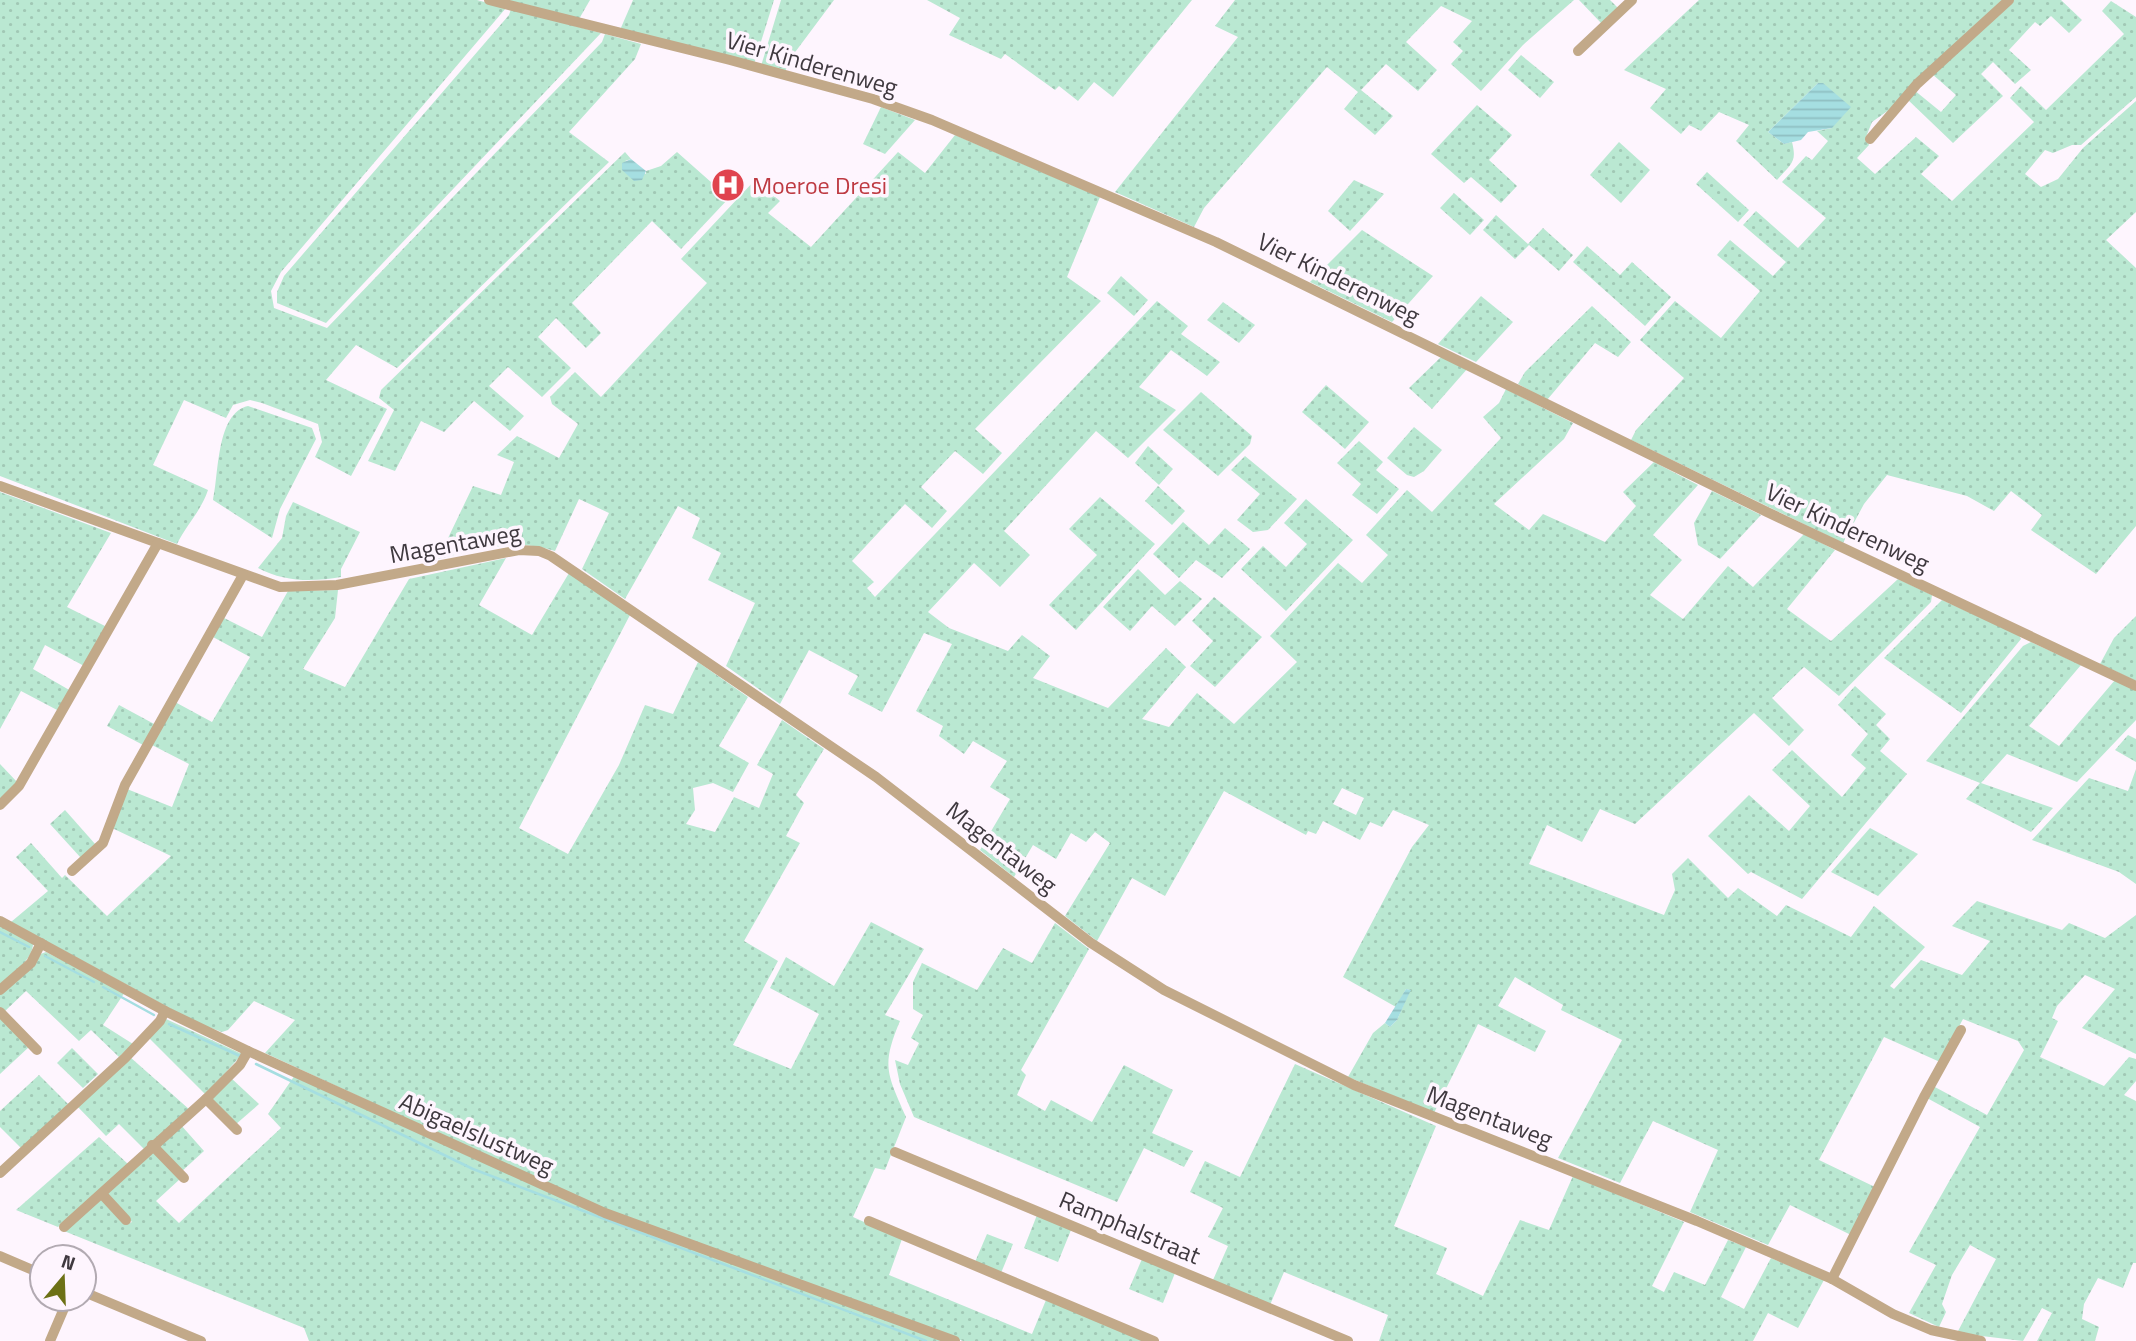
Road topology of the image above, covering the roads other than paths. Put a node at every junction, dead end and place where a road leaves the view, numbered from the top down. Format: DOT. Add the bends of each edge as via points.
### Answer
graph roads {
  1 [pos="489,0"];
  2 [pos="1632,0"];
  3 [pos="2009,0"];
  4 [pos="1578,51"];
  5 [pos="1870,139"];
  6 [pos="0,486"];
  7 [pos="158,544"];
  8 [pos="243,575"];
  9 [pos="2136,686"];
  10 [pos="0,805"];
  11 [pos="72,871"];
  12 [pos="0,921"];
  13 [pos="41,943"];
  14 [pos="0,990"];
  15 [pos="165,1011"];
  16 [pos="0,1012"];
  17 [pos="1961,1030"];
  18 [pos="37,1050"];
  19 [pos="248,1051"];
  20 [pos="206,1099"];
  21 [pos="237,1130"];
  22 [pos="152,1145"];
  23 [pos="895,1152"];
  24 [pos="0,1173"];
  25 [pos="184,1178"];
  26 [pos="102,1194"];
  27 [pos="126,1220"];
  28 [pos="869,1221"];
  29 [pos="64,1227"];
  30 [pos="0,1256"];
  31 [pos="28,1268"];
  32 [pos="1832,1279"];
  33 [pos="98,1298"];
  34 [pos="62,1313"];
  35 [pos="50,1341"];
  36 [pos="201,1341"];
  37 [pos="955,1341"];
  38 [pos="1154,1341"];
  39 [pos="1348,1341"];
  40 [pos="1981,1341"];
  1 -- 9 [label="street, Vier Kinderenweg" via="873,99 957,130 1216,242 1756,507"];
  2 -- 4 [label="street"];
  3 -- 5 [label="street" via="1941,61"];
  6 -- 7 [label="street, Magentaweg"];
  7 -- 8 [label="street, Magentaweg"];
  7 -- 10 [label="street" via="19,786"];
  8 -- 11 [label="street" via="125,785 103,843"];
  8 -- 32 [label="street, Magentaweg" via="280,587 314,587 519,550 551,556 876,777 1091,943 1164,989 1354,1085 1604,1182"];
  12 -- 13 [label="street, Abigaelslustweg"];
  13 -- 14 [label="street" via="31,963"];
  13 -- 15 [label="street, Abigaelslustweg"];
  15 -- 19 [label="street, Abigaelslustweg"];
  15 -- 24 [label="street" via="125,1058"];
  16 -- 18 [label="street"];
  17 -- 32 [label="street"];
  19 -- 20 [label="street"];
  19 -- 37 [label="street, Abigaelslustweg" via="605,1213"];
  20 -- 21 [label="street"];
  20 -- 22 [label="street"];
  22 -- 25 [label="street"];
  22 -- 26 [label="street"];
  23 -- 39 [label="street, Ramphalstraat"];
  26 -- 27 [label="street"];
  26 -- 29 [label="street"];
  28 -- 38 [label="street"];
  30 -- 31 [label="street"];
  32 -- 40 [label="street, Magentaweg" via="1931,1330"];
  33 -- 36 [label="street"];
  34 -- 35 [label="street"];
}
